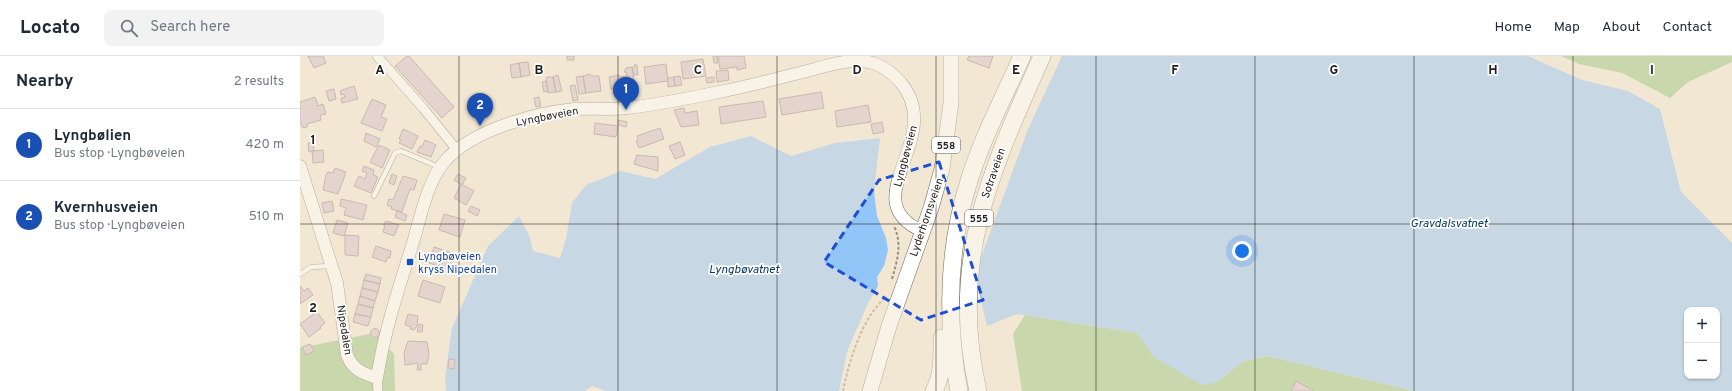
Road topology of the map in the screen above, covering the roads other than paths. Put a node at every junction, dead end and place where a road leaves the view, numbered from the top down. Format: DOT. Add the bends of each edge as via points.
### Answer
graph roads {
  1 [pos="377,56"];
  2 [pos="951,56"];
  3 [pos="1022,56"];
  4 [pos="1042,56"];
  5 [pos="873,59"];
  6 [pos="457,150"];
  7 [pos="300,166"];
  8 [pos="440,168"];
  9 [pos="374,196"];
  10 [pos="922,231"];
  11 [pos="954,246"];
  12 [pos="331,267"];
  13 [pos="300,274"];
  14 [pos="876,372"];
  15 [pos="377,378"];
  16 [pos="938,387"];
  17 [pos="378,391"];
  18 [pos="870,391"];
  19 [pos="877,391"];
  20 [pos="959,391"];
  21 [pos="978,391"];
  1 -- 6 [label="street"];
  2 -- 10 [label="main road, Lyderhornsveien / 558" via="951,103 945,153 937,189"];
  3 -- 11 [label="highway, Sotraveien / 555" via="969,180"];
  4 -- 21 [label="highway, Sotraveien / 555" via="995,164 973,247 968,318 970,350"];
  5 -- 6 [label="street, Lyngbøveien" via="847,61 730,90 654,104 612,109 574,109 530,117 479,136"];
  5 -- 10 [label="street, Lyngbøveien" via="899,80 914,106 913,134 896,188 896,210 897,223"];
  6 -- 8 [label="street, Lyngbøveien"];
  7 -- 12 [label="street, Nipedalen"];
  8 -- 9 [label="lane" via="401,151 394,153"];
  8 -- 15 [label="street, Lyngbøveien" via="423,210 397,292 380,354"];
  10 -- 14 [label="main road, Lyderhornsveien / 558"];
  11 -- 16 [label="highway, 555" via="942,279 943,355"];
  11 -- 20 [label="highway, Sotraveien / 555" via="950,316 952,351"];
  12 -- 13 [label="lane" via="311,267"];
  12 -- 15 [label="street, Nipedalen" via="340,298 347,355 352,366"];
  14 -- 18 [label="main road, Lyderhornsveien / 558"];
  14 -- 19 [label="main road, Lyderhornsveien / 558"];
  15 -- 17 [label="street, Lyngbøveien"];
}
